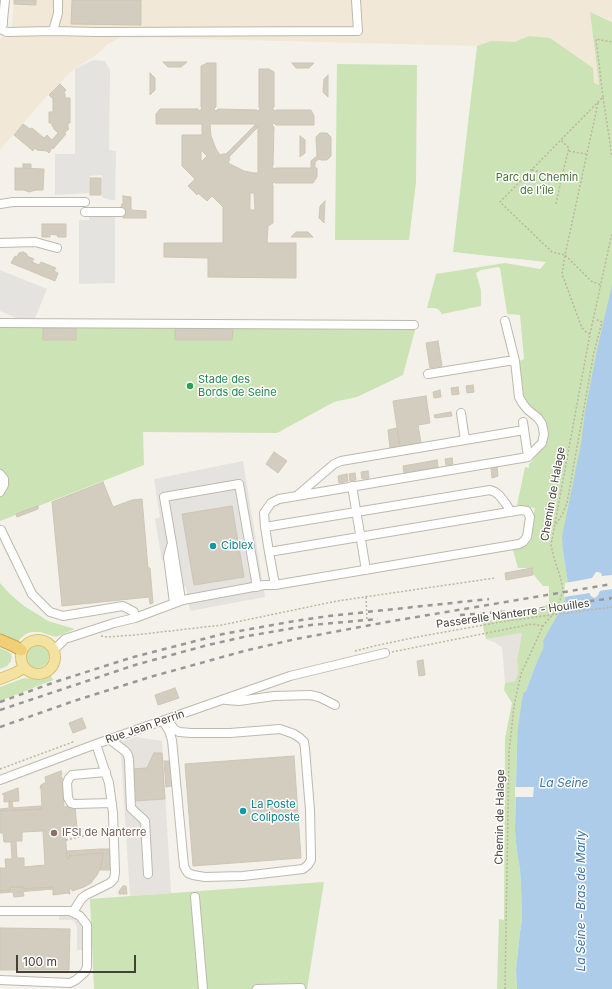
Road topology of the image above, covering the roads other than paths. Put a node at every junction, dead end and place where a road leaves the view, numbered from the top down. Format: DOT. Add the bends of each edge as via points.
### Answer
graph roads {
  1 [pos="5,0"];
  2 [pos="58,0"];
  3 [pos="356,0"];
  4 [pos="0,29"];
  5 [pos="53,31"];
  6 [pos="85,202"];
  7 [pos="0,204"];
  8 [pos="85,212"];
  9 [pos="121,212"];
  10 [pos="0,243"];
  11 [pos="58,248"];
  12 [pos="505,321"];
  13 [pos="0,323"];
  14 [pos="414,325"];
  15 [pos="515,361"];
  16 [pos="428,374"];
  17 [pos="461,413"];
  18 [pos="465,440"];
  19 [pos="528,457"];
  20 [pos="0,474"];
  21 [pos="352,486"];
  22 [pos="0,492"];
  23 [pos="298,495"];
  24 [pos="356,512"];
  25 [pos="511,512"];
  26 [pos="265,527"];
  27 [pos="1,530"];
  28 [pos="360,536"];
  29 [pos="269,552"];
  30 [pos="366,570"];
  31 [pos="275,585"];
  32 [pos="261,586"];
  33 [pos="177,601"];
  34 [pos="135,618"];
  35 [pos="0,640"];
  36 [pos="21,650"];
  37 [pos="54,650"];
  38 [pos="385,653"];
  39 [pos="24,668"];
  40 [pos="0,679"];
  41 [pos="221,700"];
  42 [pos="335,705"];
  43 [pos="165,720"];
  44 [pos="109,739"];
  45 [pos="96,744"];
  46 [pos="106,772"];
  47 [pos="0,780"];
  48 [pos="112,803"];
  49 [pos="148,874"];
  50 [pos="195,897"];
  51 [pos="0,911"];
  52 [pos="73,912"];
  53 [pos="0,980"];
  54 [pos="301,988"];
  55 [pos="203,989"];
  56 [pos="257,989"];
  1 -- 4 [label="street" via="3,24"];
  2 -- 5 [label="street" via="58,13"];
  3 -- 5 [label="street" via="358,31"];
  4 -- 5 [label="street" via="7,32"];
  6 -- 7 [label="street"];
  8 -- 9 [label="street"];
  10 -- 11 [label="street" via="35,242"];
  12 -- 15 [label="street"];
  13 -- 14 [label="street"];
  15 -- 16 [label="street"];
  15 -- 19 [label="street" via="519,397 528,410 538,418 544,434 542,443"];
  17 -- 18 [label="street"];
  18 -- 19 [label="street" via="524,426"];
  18 -- 23 [label="street" via="341,461"];
  19 -- 21 [label="street"];
  20 -- 22 [label="street" via="4,479"];
  21 -- 23 [label="street"];
  21 -- 24 [label="street"];
  23 -- 26 [label="street" via="271,503 264,513"];
  24 -- 25 [label="street" via="490,490 499,495"];
  24 -- 26 [label="street"];
  24 -- 28 [label="street"];
  25 -- 28 [label="street"];
  25 -- 30 [label="street" via="527,511 530,517 527,537 519,544"];
  26 -- 29 [label="street"];
  27 -- 34 [label="street" via="32,594 50,612 64,616 123,606 134,612"];
  28 -- 29 [label="street"];
  28 -- 30 [label="street"];
  29 -- 31 [label="street"];
  30 -- 31 [label="street"];
  31 -- 32 [label="street"];
  32 -- 33 [label="street"];
  32 -- 33 [label="street" via="239,484 164,497 172,543 168,557"];
  33 -- 34 [label="street"];
  34 -- 37 [label="street" via="65,639"];
  35 -- 36 [label="highway"];
  36 -- 37 [label="main road" via="29,641 40,639 46,641"];
  36 -- 39 [label="main road" via="20,659"];
  37 -- 39 [label="main road" via="54,662 47,672 35,674"];
  38 -- 41 [label="street, Rue Jean Perrin" via="290,676"];
  39 -- 40 [label="main road"];
  41 -- 42 [label="street" via="239,701 274,696 310,695"];
  41 -- 43 [label="street, Rue Jean Perrin"];
  43 -- 43 [label="street" via="172,740 184,866 188,873 205,877 243,876 303,869 308,865 311,860 310,810 304,742 294,734 280,729 230,733 179,732"];
  43 -- 44 [label="street, Rue Jean Perrin"];
  44 -- 45 [label="street, Rue Jean Perrin"];
  44 -- 49 [label="street" via="128,755 131,808 145,821"];
  45 -- 46 [label="street"];
  45 -- 47 [label="street, Rue Jean Perrin"];
  46 -- 48 [label="street"];
  46 -- 48 [label="street" via="72,775 67,783 68,798 74,804"];
  48 -- 52 [label="street" via="114,879 82,898"];
  50 -- 55 [label="street"];
  51 -- 52 [label="street"];
  52 -- 53 [label="street" via="87,925 87,967 81,976 70,983"];
  54 -- 56 [label="street"];
}
